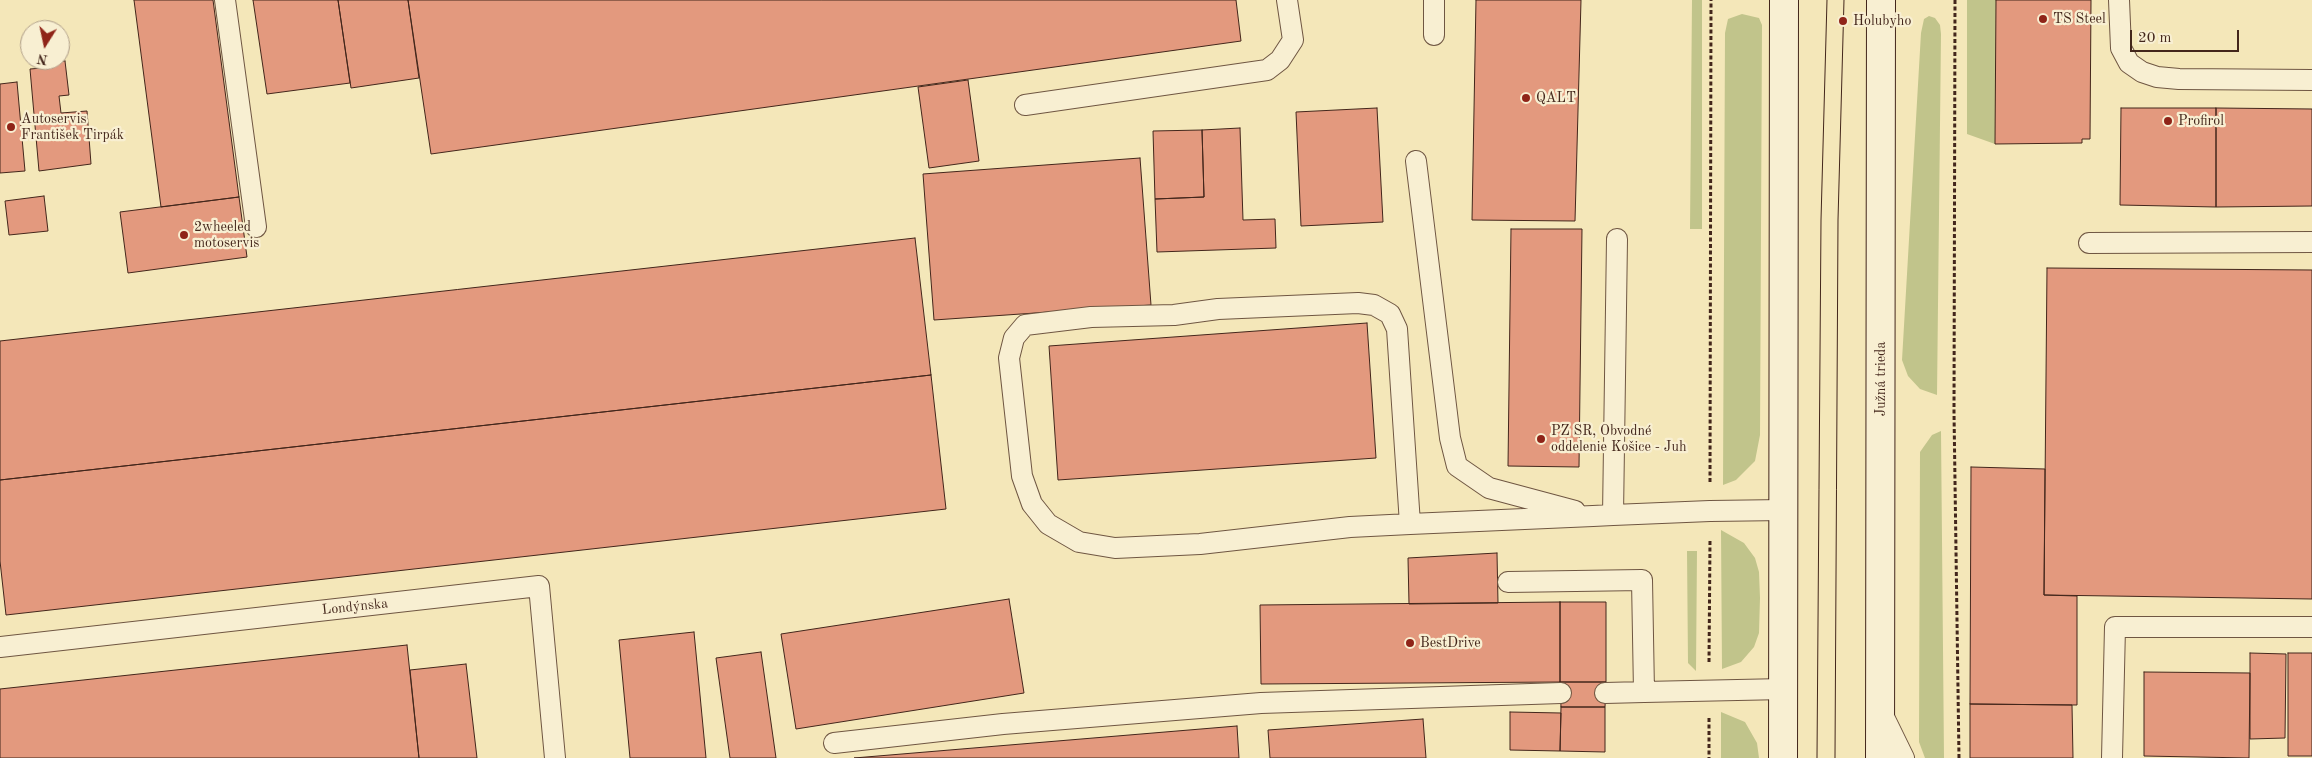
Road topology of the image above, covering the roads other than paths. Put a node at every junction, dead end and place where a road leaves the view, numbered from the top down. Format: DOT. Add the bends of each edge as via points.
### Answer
graph roads {
  1 [pos="225,0"];
  2 [pos="1287,0"];
  3 [pos="1434,0"];
  4 [pos="1784,0"];
  5 [pos="1881,0"];
  6 [pos="2119,0"];
  7 [pos="1434,35"];
  8 [pos="2312,80"];
  9 [pos="1025,105"];
  10 [pos="1416,161"];
  11 [pos="256,227"];
  12 [pos="1617,239"];
  13 [pos="2312,242"];
  14 [pos="2089,243"];
  15 [pos="1784,510"];
  16 [pos="1614,515"];
  17 [pos="1593,516"];
  18 [pos="1410,524"];
  19 [pos="1508,582"];
  20 [pos="2312,627"];
  21 [pos="0,647"];
  22 [pos="1784,689"];
  23 [pos="1644,692"];
  24 [pos="1561,693"];
  25 [pos="1606,693"];
  26 [pos="1880,710"];
  27 [pos="834,743"];
  28 [pos="555,758"];
  29 [pos="1783,758"];
  30 [pos="1880,758"];
  31 [pos="1904,758"];
  32 [pos="2112,758"];
  1 -- 11 [label="lane"];
  2 -- 9 [label="lane" via="1293,40 1280,60 1267,70"];
  3 -- 7 [label="lane"];
  4 -- 15 [label="street"];
  5 -- 26 [label="street, Južná trieda"];
  6 -- 8 [label="lane" via="2121,48 2129,63 2142,72 2179,79"];
  10 -- 17 [label="lane" via="1450,438 1457,466 1489,488"];
  12 -- 16 [label="lane"];
  13 -- 14 [label="lane"];
  15 -- 16 [label="lane"];
  15 -- 22 [label="street"];
  16 -- 17 [label="lane"];
  17 -- 18 [label="lane"];
  18 -- 18 [label="lane" via="1350,527 1200,544 1115,548 1078,542 1048,524 1032,504 1022,476 1009,358 1014,338 1025,325 1091,317 1358,303 1374,305 1390,314 1398,329"];
  19 -- 23 [label="lane" via="1642,580"];
  20 -- 32 [label="lane" via="2115,627"];
  21 -- 28 [label="lane, Londýnska" via="539,586"];
  22 -- 23 [label="lane"];
  22 -- 29 [label="street"];
  23 -- 25 [label="lane"];
  24 -- 27 [label="lane" via="1261,704 1003,724"];
  26 -- 30 [label="street, Južná trieda"];
  26 -- 31 [label="lane"];
}
